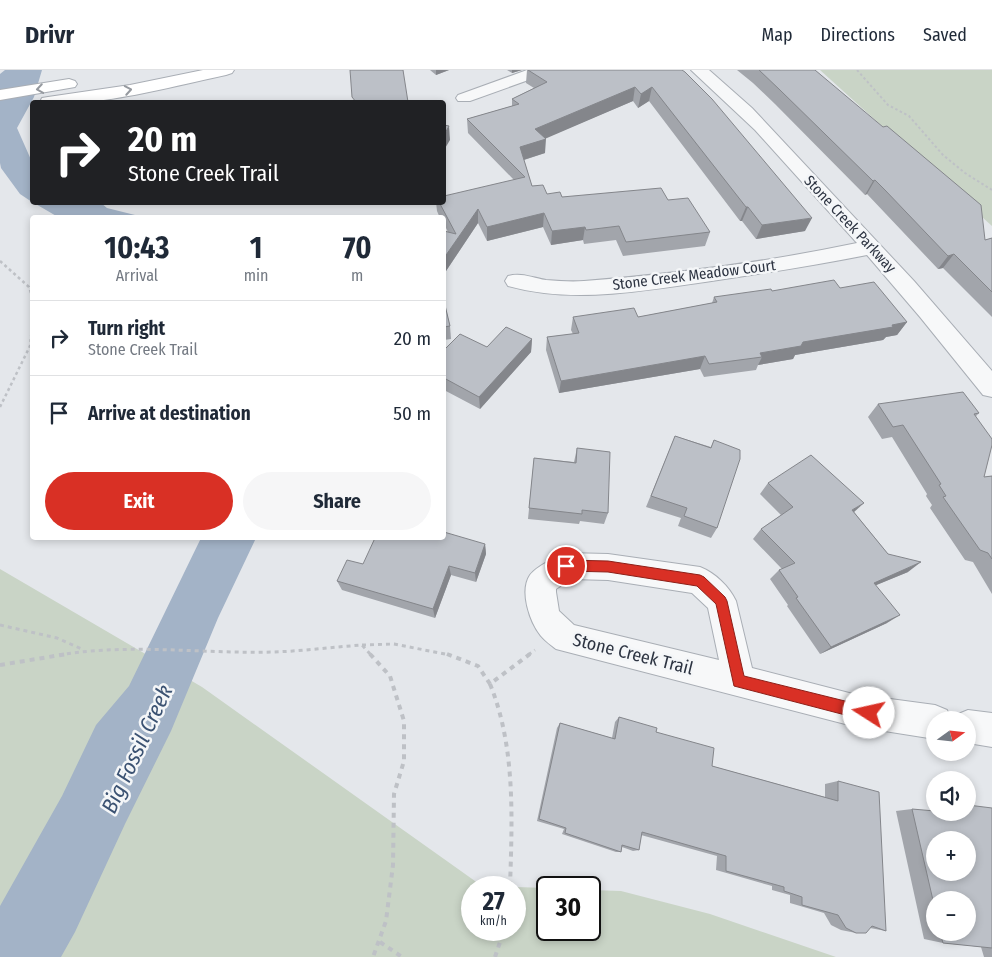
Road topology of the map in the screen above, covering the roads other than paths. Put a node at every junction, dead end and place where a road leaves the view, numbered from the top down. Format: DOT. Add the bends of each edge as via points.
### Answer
graph roads {
  1 [pos="226,70"];
  2 [pos="542,70"];
  3 [pos="699,70"];
  4 [pos="123,75"];
  5 [pos="80,90"];
  6 [pos="0,95"];
  7 [pos="464,98"];
  8 [pos="53,100"];
  9 [pos="30,105"];
  10 [pos="0,110"];
  11 [pos="871,247"];
  12 [pos="516,281"];
  13 [pos="992,388"];
  14 [pos="739,681"];
  15 [pos="926,721"];
  16 [pos="976,728"];
  17 [pos="992,730"];
  5 -- 1 [label="main road, one-way" via="130,90"];
  2 -- 7 [label="street"];
  3 -- 11 [label="street, Stone Creek Parkway" via="724,90"];
  4 -- 5 [label="main road"];
  5 -- 6 [label="main road, one-way"];
  5 -- 8 [label="main road"];
  9 -- 10 [label="main road"];
  11 -- 12 [label="street, Stone Creek Meadow Court" via="810,260 581,289"];
  11 -- 13 [label="street, Stone Creek Parkway"];
  14 -- 14 [label="street, Stone Creek Trail" via="721,601 700,581 608,567 566,566 541,583 541,606 547,620 556,632 567,638"];
  14 -- 15 [label="street, Stone Creek Trail" via="853,710"];
  16 -- 17 [label="street"];
}
